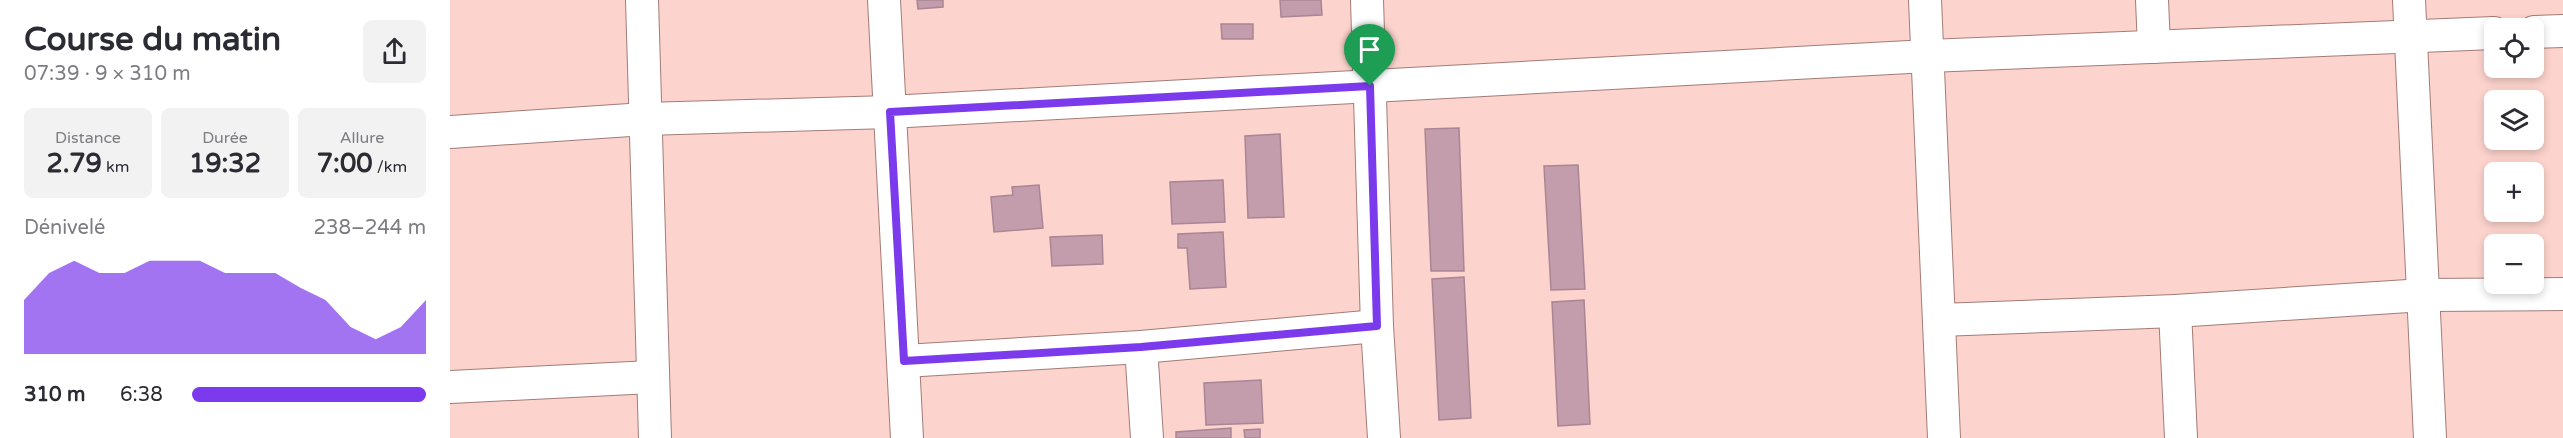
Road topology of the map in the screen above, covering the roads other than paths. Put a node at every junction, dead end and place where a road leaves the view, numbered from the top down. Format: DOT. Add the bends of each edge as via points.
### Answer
graph roads {
  1 [pos="642,0"];
  2 [pos="884,0"];
  3 [pos="1367,0"];
  4 [pos="1925,0"];
  5 [pos="2152,0"];
  6 [pos="2409,0"];
  7 [pos="2563,31"];
  8 [pos="2544,32"];
  9 [pos="2484,33"];
  10 [pos="2411,36"];
  11 [pos="2154,47"];
  12 [pos="1928,56"];
  13 [pos="1370,86"];
  14 [pos="890,112"];
  15 [pos="645,119"];
  16 [pos="450,132"];
  17 [pos="2563,294"];
  18 [pos="2424,295"];
  19 [pos="2175,311"];
  20 [pos="1940,321"];
  21 [pos="1377,326"];
  22 [pos="1141,347"];
  23 [pos="904,361"];
  24 [pos="652,377"];
  25 [pos="450,387"];
  26 [pos="655,438"];
  27 [pos="907,438"];
  28 [pos="1147,438"];
  29 [pos="1384,438"];
  30 [pos="1944,438"];
  31 [pos="2181,438"];
  32 [pos="2430,438"];
  1 -- 15 [label="street"];
  2 -- 14 [label="street"];
  3 -- 13 [label="street"];
  4 -- 12 [label="street"];
  5 -- 11 [label="street"];
  6 -- 10 [label="street"];
  7 -- 8 [label="street"];
  9 -- 10 [label="street"];
  10 -- 11 [label="street"];
  10 -- 18 [label="street"];
  11 -- 12 [label="street"];
  12 -- 13 [label="street"];
  12 -- 20 [label="street"];
  13 -- 14 [label="street"];
  13 -- 21 [label="street"];
  14 -- 15 [label="street"];
  14 -- 23 [label="street"];
  15 -- 16 [label="street"];
  15 -- 24 [label="street"];
  17 -- 18 [label="street"];
  18 -- 19 [label="street"];
  18 -- 32 [label="street"];
  19 -- 20 [label="street"];
  19 -- 31 [label="street"];
  20 -- 30 [label="street"];
  21 -- 22 [label="street"];
  21 -- 29 [label="street"];
  22 -- 23 [label="street"];
  22 -- 28 [label="street"];
  23 -- 27 [label="street"];
  24 -- 25 [label="street"];
  24 -- 26 [label="street"];
}
